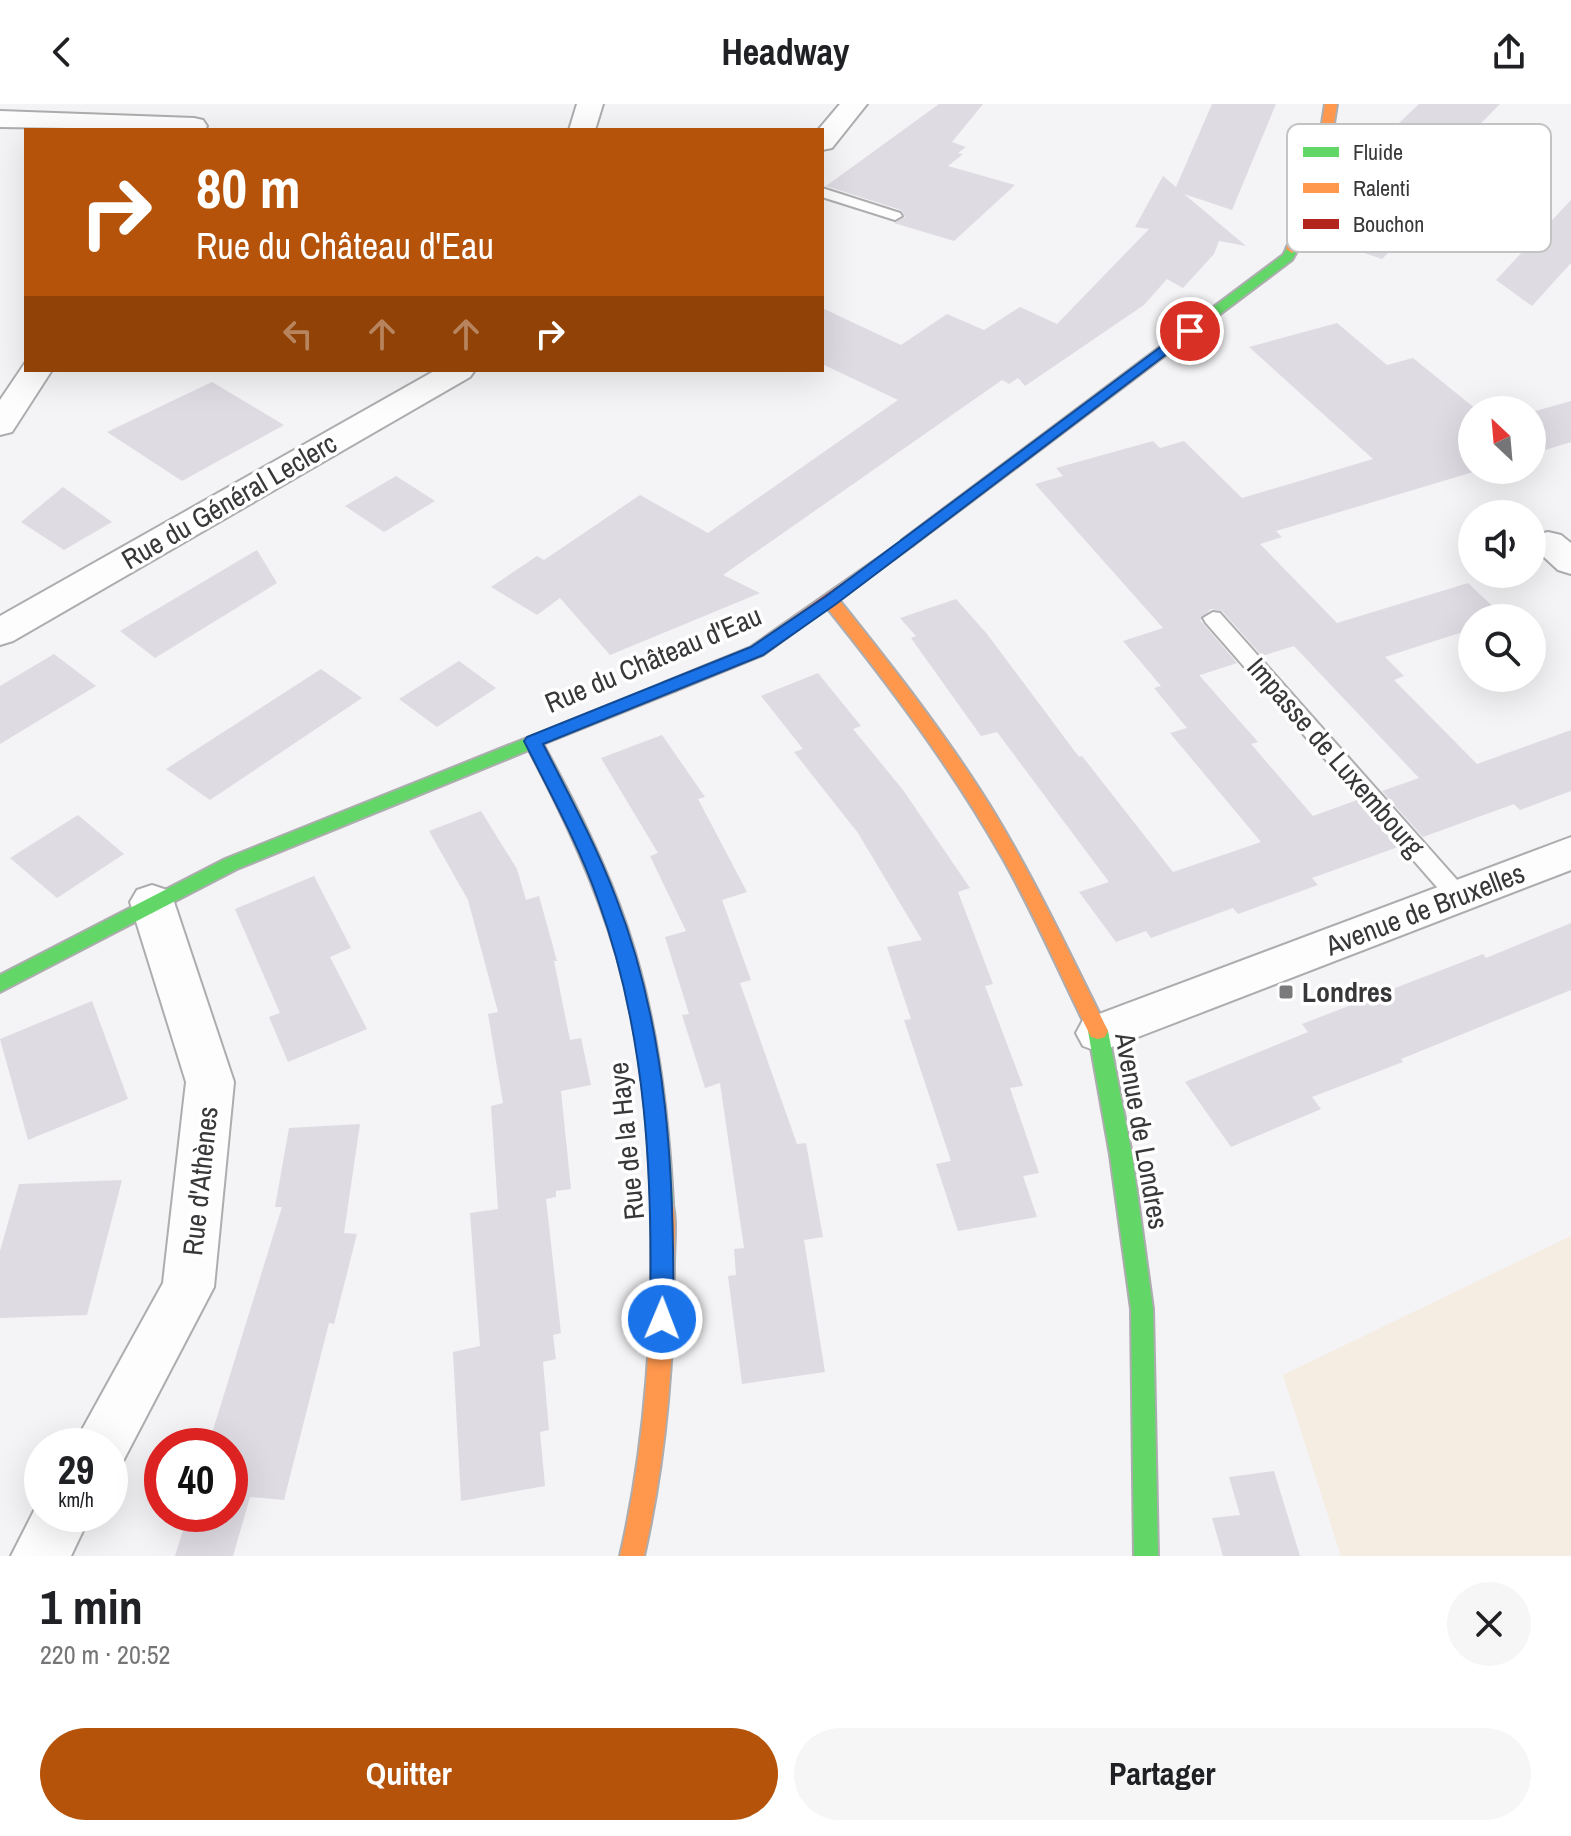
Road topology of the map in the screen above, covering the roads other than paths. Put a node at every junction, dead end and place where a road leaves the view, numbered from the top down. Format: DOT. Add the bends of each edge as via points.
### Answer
graph roads {
  1 [pos="590,104"];
  2 [pos="854,104"];
  3 [pos="1331,104"];
  4 [pos="0,119"];
  5 [pos="198,120"];
  6 [pos="1328,124"];
  7 [pos="583,128"];
  8 [pos="824,140"];
  9 [pos="824,193"];
  10 [pos="895,216"];
  11 [pos="1290,252"];
  12 [pos="35,372"];
  13 [pos="455,372"];
  14 [pos="0,425"];
  15 [pos="830,600"];
  16 [pos="1213,618"];
  17 [pos="0,632"];
  18 [pos="533,741"];
  19 [pos="1571,853"];
  20 [pos="1458,896"];
  21 [pos="152,902"];
  22 [pos="0,984"];
  23 [pos="1099,1033"];
  24 [pos="111,1428"];
  25 [pos="53,1532"];
  26 [pos="40,1556"];
  27 [pos="632,1556"];
  28 [pos="1146,1556"];
  1 -- 7 [label="street"];
  2 -- 8 [label="street"];
  3 -- 6 [label="street, Rue du Château d'Eau"];
  4 -- 5 [label="street"];
  9 -- 10 [label="lane"];
  11 -- 15 [label="street, Rue du Château d'Eau"];
  12 -- 14 [label="street"];
  13 -- 17 [label="street, Rue du Général Leclerc"];
  15 -- 18 [label="street, Rue du Château d'Eau" via="757,651"];
  15 -- 23 [label="street, Avenue de Londres" via="882,664 1008,851"];
  16 -- 20 [label="lane, Impasse de Luxembourg"];
  18 -- 21 [label="street, Rue du Château d'Eau" via="231,864"];
  18 -- 27 [label="street, Rue de la Haye" via="574,817 608,901 635,990 652,1085 663,1211 661,1346 642,1523"];
  19 -- 20 [label="street, Avenue de Bruxelles"];
  20 -- 23 [label="street, Avenue de Bruxelles"];
  21 -- 22 [label="street, Rue du Château d'Eau"];
  21 -- 24 [label="street, Rue d'Athènes" via="210,1082 188,1287"];
  23 -- 28 [label="street, Avenue de Londres" via="1142,1309"];
  25 -- 26 [label="street"];
}
